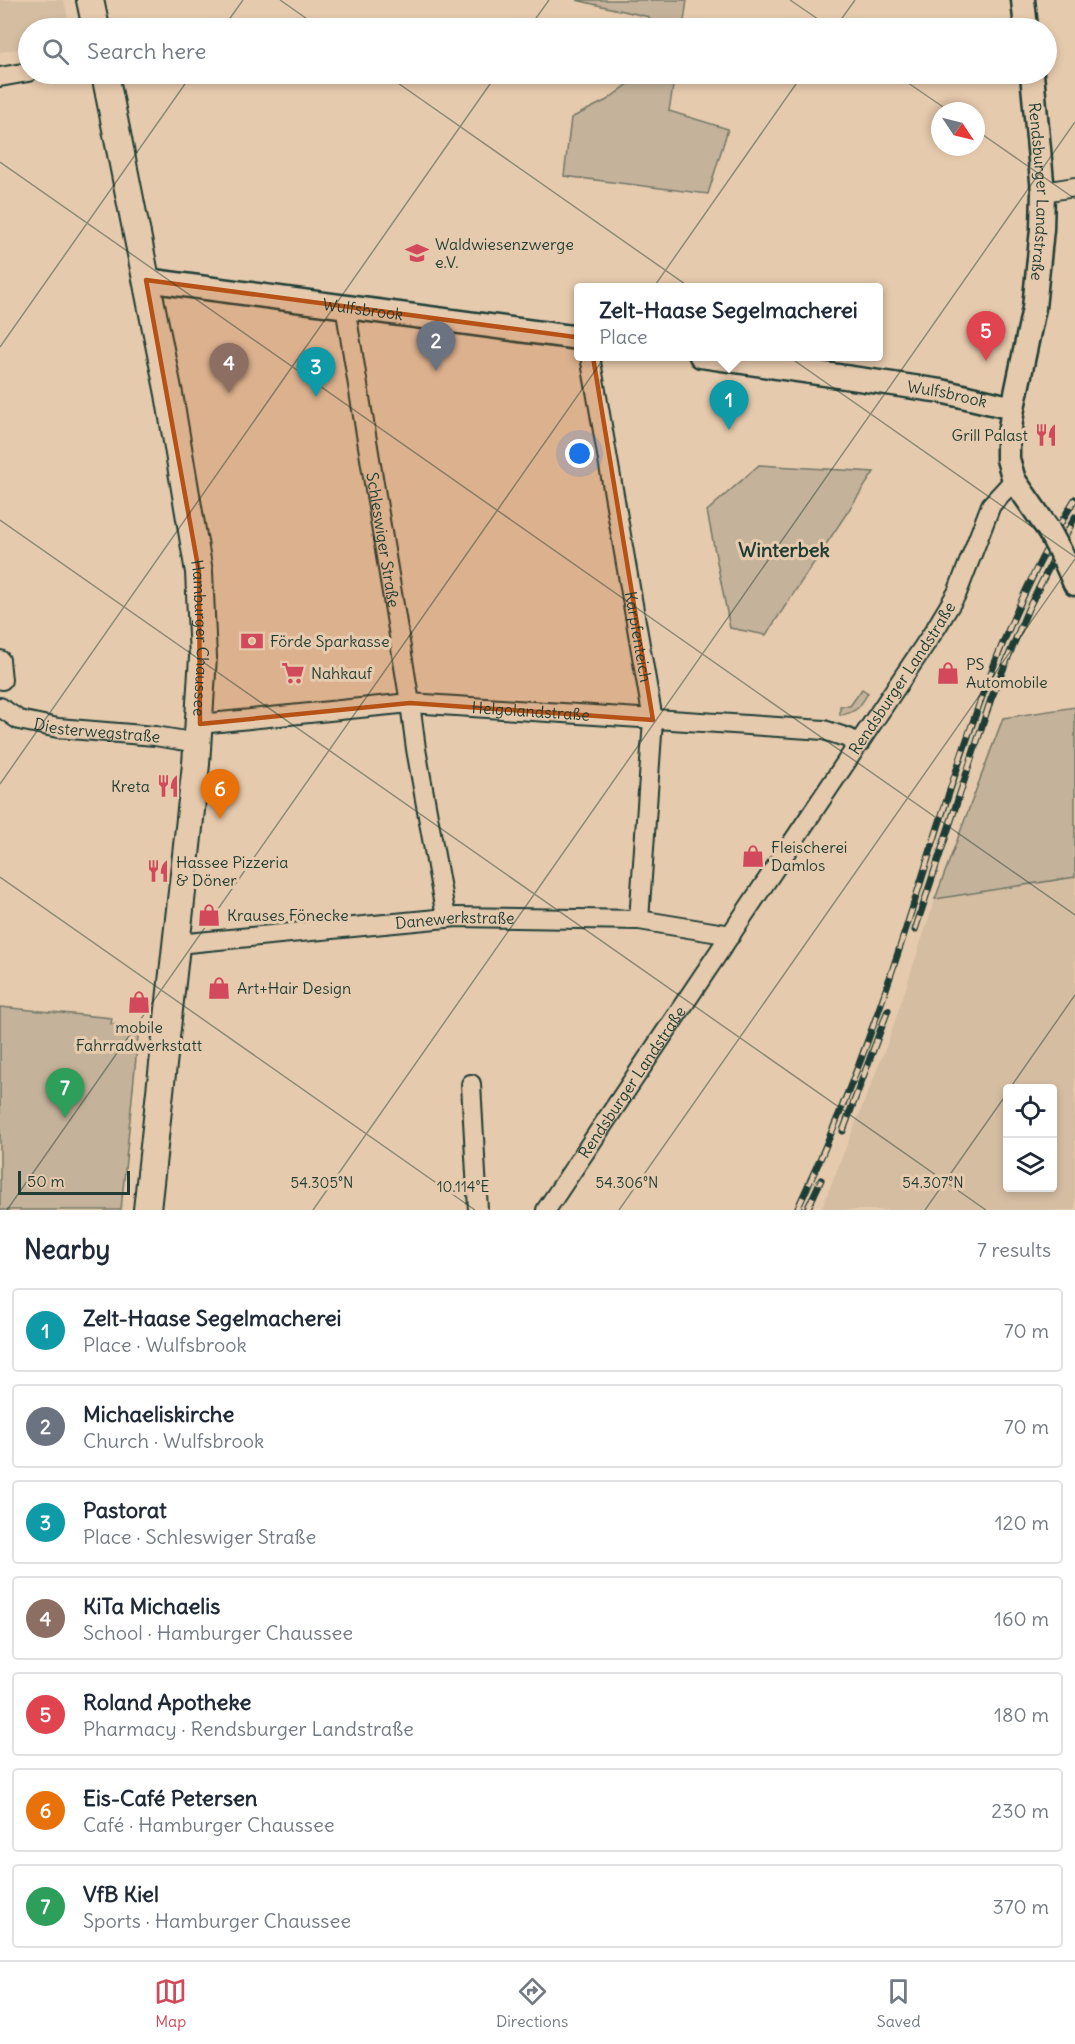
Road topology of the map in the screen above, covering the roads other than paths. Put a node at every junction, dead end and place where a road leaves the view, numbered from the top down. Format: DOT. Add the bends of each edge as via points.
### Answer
graph roads {
  1 [pos="90,0"];
  2 [pos="1023,0"];
  3 [pos="94,18"];
  4 [pos="1025,18"];
  5 [pos="18,74"];
  6 [pos="0,77"];
  7 [pos="107,84"];
  8 [pos="1033,84"];
  9 [pos="1075,187"];
  10 [pos="1043,192"];
  11 [pos="146,280"];
  12 [pos="345,306"];
  13 [pos="574,337"];
  14 [pos="591,361"];
  15 [pos="729,361"];
  16 [pos="1013,408"];
  17 [pos="1014,480"];
  18 [pos="1075,584"];
  19 [pos="0,660"];
  20 [pos="2,680"];
  21 [pos="410,703"];
  22 [pos="0,707"];
  23 [pos="653,720"];
  24 [pos="199,734"];
  25 [pos="858,744"];
  26 [pos="446,917"];
  27 [pos="639,920"];
  28 [pos="731,935"];
  29 [pos="177,944"];
  30 [pos="471,1084"];
  31 [pos="147,1210"];
  32 [pos="478,1210"];
  33 [pos="546,1210"];
  1 -- 3 [label="main road"];
  2 -- 4 [label="street"];
  5 -- 6 [label="street"];
  7 -- 11 [label="main road, Hamburger Chaussee"];
  8 -- 10 [label="street, Rendsburger Landstraße"];
  9 -- 10 [label="street"];
  10 -- 16 [label="street, Rendsburger Landstraße" via="1034,308"];
  11 -- 12 [label="street, Wulfsbrook"];
  11 -- 24 [label="main road, Hamburger Chaussee" via="199,572 203,657"];
  12 -- 13 [label="street, Wulfsbrook"];
  12 -- 21 [label="street, Schleswiger Straße"];
  14 -- 23 [label="street, Karpfenteich"];
  15 -- 16 [label="street, Wulfsbrook" via="941,391"];
  16 -- 17 [label="street, Rendsburger Landstraße" via="1008,459"];
  17 -- 18 [label="street, bridge" via="1048,529"];
  17 -- 25 [label="street, Rendsburger Landstraße" via="991,505 957,593"];
  19 -- 20 [label="street"];
  21 -- 23 [label="street, Helgolandstraße"];
  21 -- 24 [label="street, Helgolandstraße"];
  21 -- 26 [label="street, Schleswiger Straße"];
  22 -- 24 [label="street, Diesterwegstraße" via="19,720 58,728 154,736"];
  23 -- 25 [label="street, Helgolandstraße" via="824,730"];
  23 -- 27 [label="street, Karpfenteich"];
  24 -- 29 [label="main road, Hamburger Chaussee"];
  25 -- 28 [label="street, Rendsburger Landstraße"];
  26 -- 27 [label="street, Danewerkstraße"];
  26 -- 29 [label="street, Danewerkstraße"];
  27 -- 28 [label="street, Danewerkstraße"];
  28 -- 33 [label="street, Rendsburger Landstraße"];
  29 -- 31 [label="main road, Hamburger Chaussee"];
  30 -- 32 [label="street"];
}
